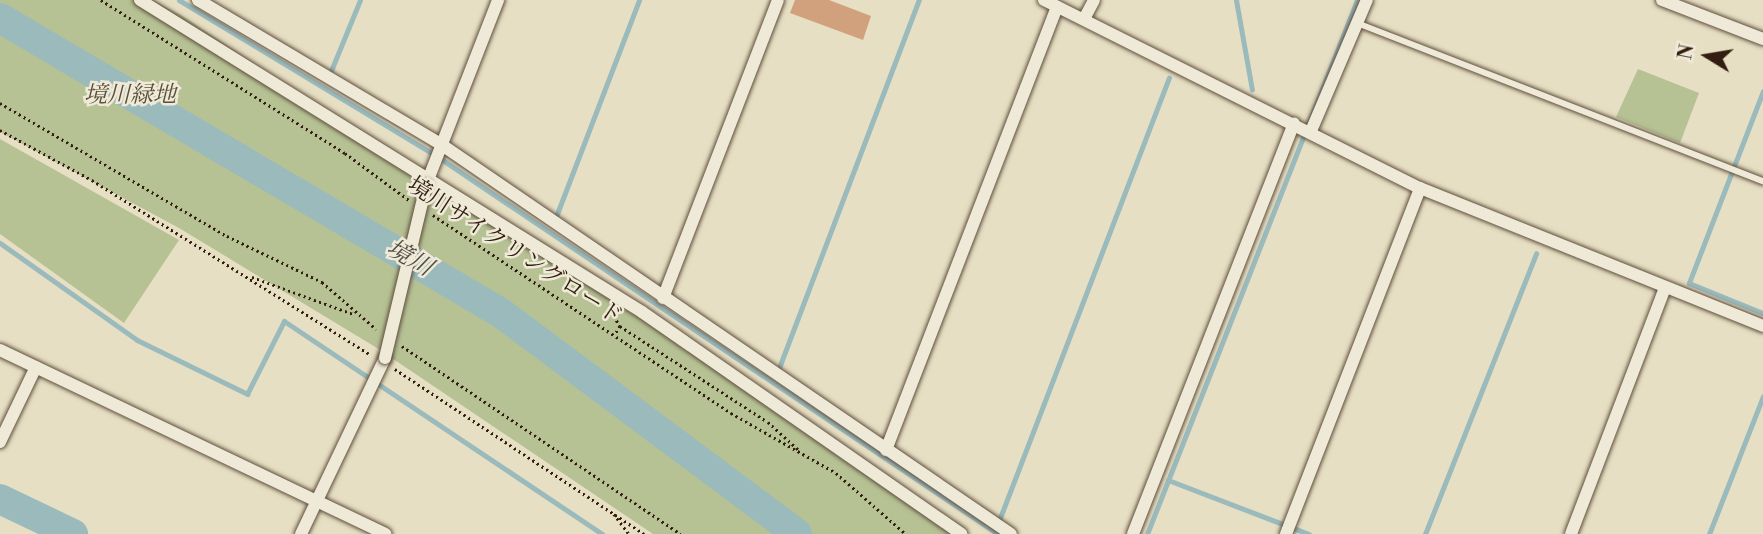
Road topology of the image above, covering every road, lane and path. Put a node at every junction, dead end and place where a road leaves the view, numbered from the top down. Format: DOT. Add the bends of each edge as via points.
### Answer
graph roads {
  1 [pos="102,0"];
  2 [pos="140,0"];
  3 [pos="198,0"];
  4 [pos="498,0"];
  5 [pos="778,0"];
  6 [pos="1044,0"];
  7 [pos="1094,0"];
  8 [pos="1367,0"];
  9 [pos="1662,0"];
  10 [pos="1057,7"];
  11 [pos="1084,19"];
  12 [pos="1357,23"];
  13 [pos="1763,39"];
  14 [pos="0,103"];
  15 [pos="1294,123"];
  16 [pos="0,130"];
  17 [pos="1311,131"];
  18 [pos="442,145"];
  19 [pos="429,178"];
  20 [pos="1763,180"];
  21 [pos="1420,188"];
  22 [pos="251,277"];
  23 [pos="1665,288"];
  24 [pos="663,298"];
  25 [pos="353,314"];
  26 [pos="620,326"];
  27 [pos="1763,326"];
  28 [pos="381,332"];
  29 [pos="390,338"];
  30 [pos="0,350"];
  31 [pos="384,360"];
  32 [pos="36,367"];
  33 [pos="0,442"];
  34 [pos="886,450"];
  35 [pos="800,451"];
  36 [pos="317,502"];
  37 [pos="613,512"];
  38 [pos="301,534"];
  39 [pos="386,534"];
  40 [pos="629,534"];
  41 [pos="644,534"];
  42 [pos="681,534"];
  43 [pos="906,534"];
  44 [pos="961,534"];
  45 [pos="1011,534"];
  46 [pos="1133,534"];
  47 [pos="1286,534"];
  48 [pos="1571,534"];
  1 -- 35 [label="path, 境川サイクリングロード" via="480,240 731,414"];
  2 -- 19 [label="street"];
  3 -- 18 [label="street"];
  4 -- 18 [label="street"];
  5 -- 24 [label="street"];
  6 -- 10 [label="street"];
  7 -- 11 [label="street"];
  8 -- 12 [label="street"];
  9 -- 13 [label="street"];
  10 -- 11 [label="street"];
  10 -- 34 [label="street"];
  11 -- 15 [label="street"];
  12 -- 17 [label="street"];
  12 -- 20 [label="lane"];
  14 -- 25 [label="path" via="227,236 322,282"];
  15 -- 17 [label="street"];
  15 -- 46 [label="street"];
  16 -- 22 [label="path"];
  17 -- 21 [label="street"];
  18 -- 19 [label="street"];
  18 -- 24 [label="street"];
  19 -- 31 [label="street, bridge"];
  19 -- 44 [label="street" via="642,313"];
  21 -- 23 [label="street"];
  21 -- 47 [label="street"];
  22 -- 25 [label="path"];
  22 -- 31 [label="path"];
  23 -- 27 [label="street"];
  23 -- 48 [label="street"];
  24 -- 34 [label="street"];
  25 -- 28 [label="path"];
  26 -- 35 [label="path" via="768,422"];
  29 -- 42 [label="path"];
  30 -- 32 [label="street"];
  31 -- 36 [label="street"];
  31 -- 37 [label="path"];
  32 -- 33 [label="street"];
  32 -- 36 [label="street"];
  34 -- 45 [label="street"];
  35 -- 43 [label="path, 境川サイクリングロード" via="864,494"];
  36 -- 38 [label="street"];
  36 -- 39 [label="street"];
  37 -- 40 [label="path"];
  37 -- 41 [label="path"];
}
